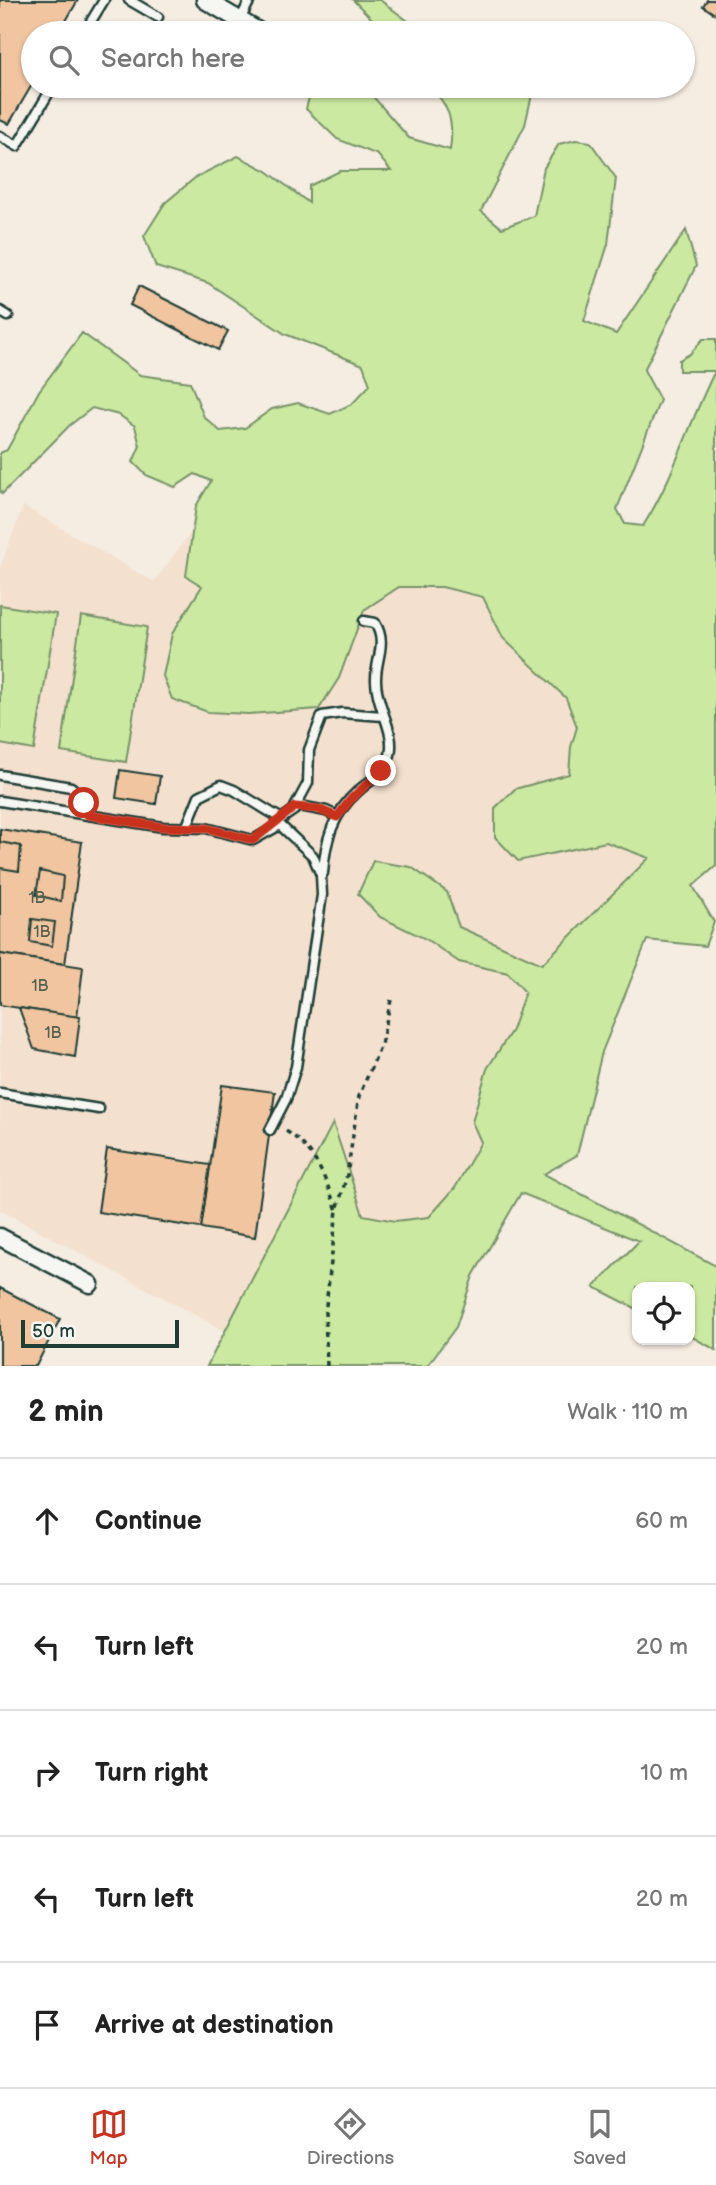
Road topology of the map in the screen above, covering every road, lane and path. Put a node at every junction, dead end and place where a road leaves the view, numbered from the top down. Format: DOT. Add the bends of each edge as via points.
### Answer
graph roads {
  1 [pos="104,0"];
  2 [pos="130,0"];
  3 [pos="205,0"];
  4 [pos="250,0"];
  5 [pos="158,17"];
  6 [pos="240,20"];
  7 [pos="91,21"];
  8 [pos="46,98"];
  9 [pos="0,136"];
  10 [pos="364,621"];
  11 [pos="383,716"];
  12 [pos="0,775"];
  13 [pos="0,801"];
  14 [pos="295,807"];
  15 [pos="88,815"];
  16 [pos="337,817"];
  17 [pos="280,818"];
  18 [pos="187,826"];
  19 [pos="270,828"];
  20 [pos="322,883"];
  21 [pos="391,1000"];
  22 [pos="0,1093"];
  23 [pos="99,1109"];
  24 [pos="270,1130"];
  25 [pos="337,1210"];
  26 [pos="0,1237"];
  27 [pos="90,1284"];
  28 [pos="327,1366"];
  1 -- 7 [label="lane"];
  2 -- 5 [label="lane"];
  3 -- 6 [label="street"];
  4 -- 6 [label="lane"];
  8 -- 9 [label="lane" via="17,146"];
  10 -- 11 [label="lane" via="375,623 381,635 376,681"];
  11 -- 14 [label="lane" via="322,716 309,750 308,783"];
  11 -- 16 [label="lane" via="390,738 388,759"];
  12 -- 15 [label="lane" via="71,788 79,794"];
  13 -- 15 [label="lane"];
  14 -- 16 [label="lane"];
  14 -- 17 [label="lane"];
  15 -- 18 [label="lane" via="163,827"];
  16 -- 20 [label="lane" via="327,838"];
  17 -- 18 [label="lane" via="221,785 199,796"];
  17 -- 19 [label="lane"];
  18 -- 19 [label="lane" via="253,840"];
  19 -- 20 [label="lane" via="283,827 309,850"];
  20 -- 24 [label="lane" via="296,1067"];
  21 -- 25 [label="path" via="381,1045 359,1096"];
  22 -- 23 [label="lane"];
  24 -- 25 [label="path" via="285,1130 312,1152"];
  25 -- 28 [label="path" via="325,1314"];
  26 -- 27 [label="street"];
}
